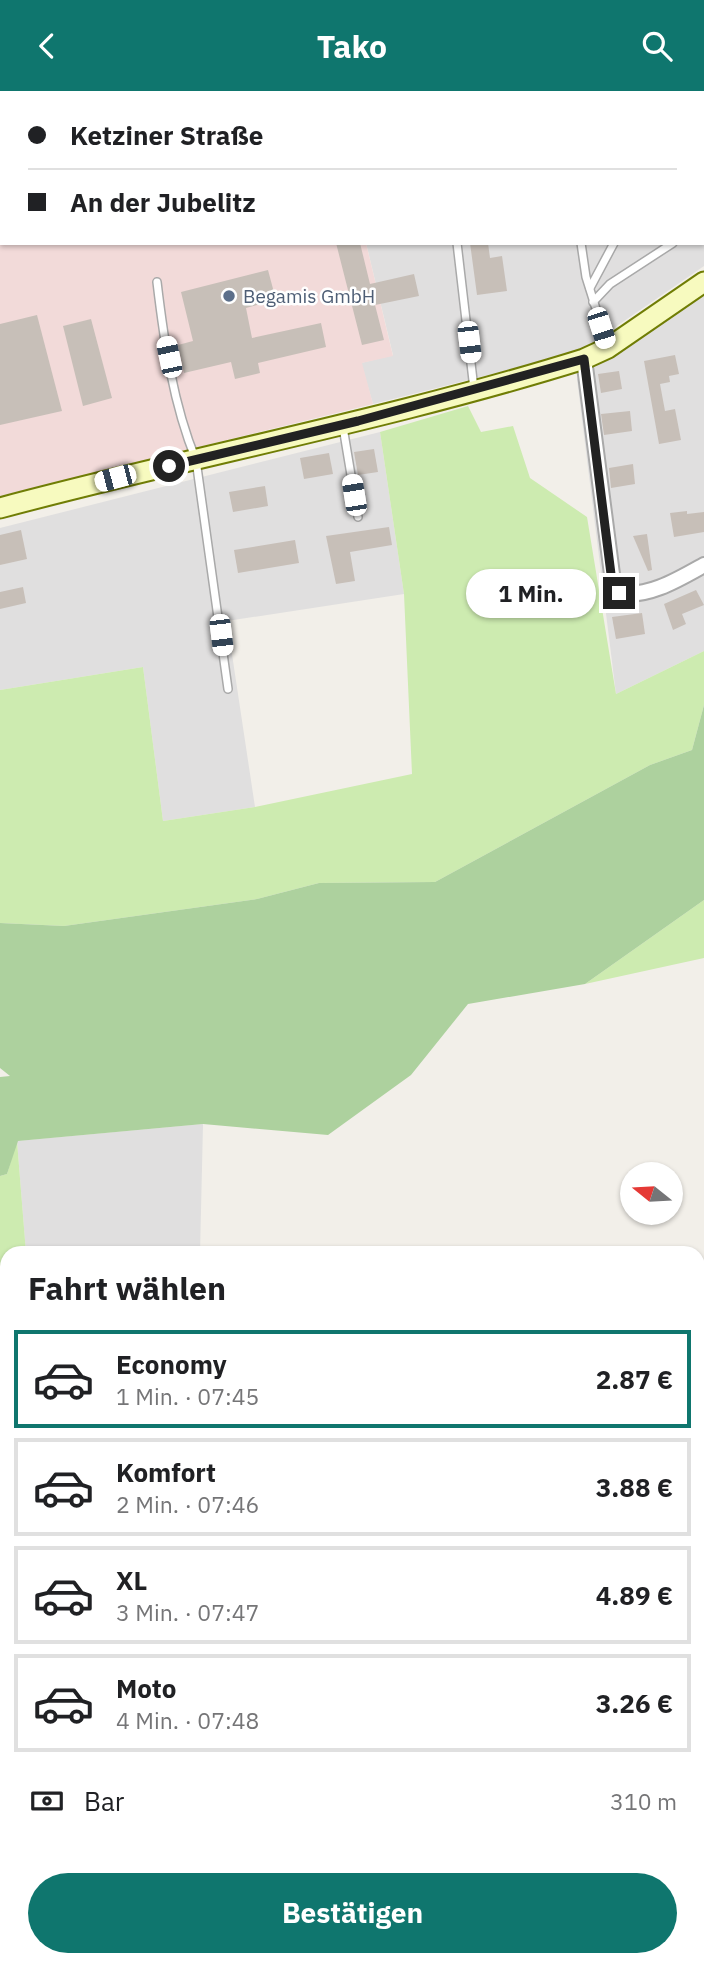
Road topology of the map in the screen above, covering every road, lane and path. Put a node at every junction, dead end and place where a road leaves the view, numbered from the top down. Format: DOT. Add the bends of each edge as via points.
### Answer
graph roads {
  1 [pos="457,245"];
  2 [pos="581,245"];
  3 [pos="613,245"];
  4 [pos="670,245"];
  5 [pos="157,282"];
  6 [pos="704,282"];
  7 [pos="589,289"];
  8 [pos="593,302"];
  9 [pos="608,348"];
  10 [pos="584,359"];
  11 [pos="474,391"];
  12 [pos="343,424"];
  13 [pos="196,460"];
  14 [pos="0,508"];
  15 [pos="358,517"];
  16 [pos="704,565"];
  17 [pos="228,689"];
  1 -- 11 [label="lane"];
  2 -- 7 [label="lane"];
  3 -- 7 [label="lane"];
  4 -- 8 [label="lane" via="611,284"];
  5 -- 13 [label="lane" via="184,431"];
  6 -- 9 [label="street"];
  7 -- 8 [label="lane"];
  8 -- 9 [label="lane"];
  9 -- 10 [label="street"];
  10 -- 11 [label="street"];
  10 -- 16 [label="street" via="612,582 619,593 632,596 676,581"];
  11 -- 12 [label="street"];
  12 -- 13 [label="street"];
  12 -- 15 [label="lane"];
  13 -- 14 [label="street"];
  13 -- 17 [label="lane"];
}
